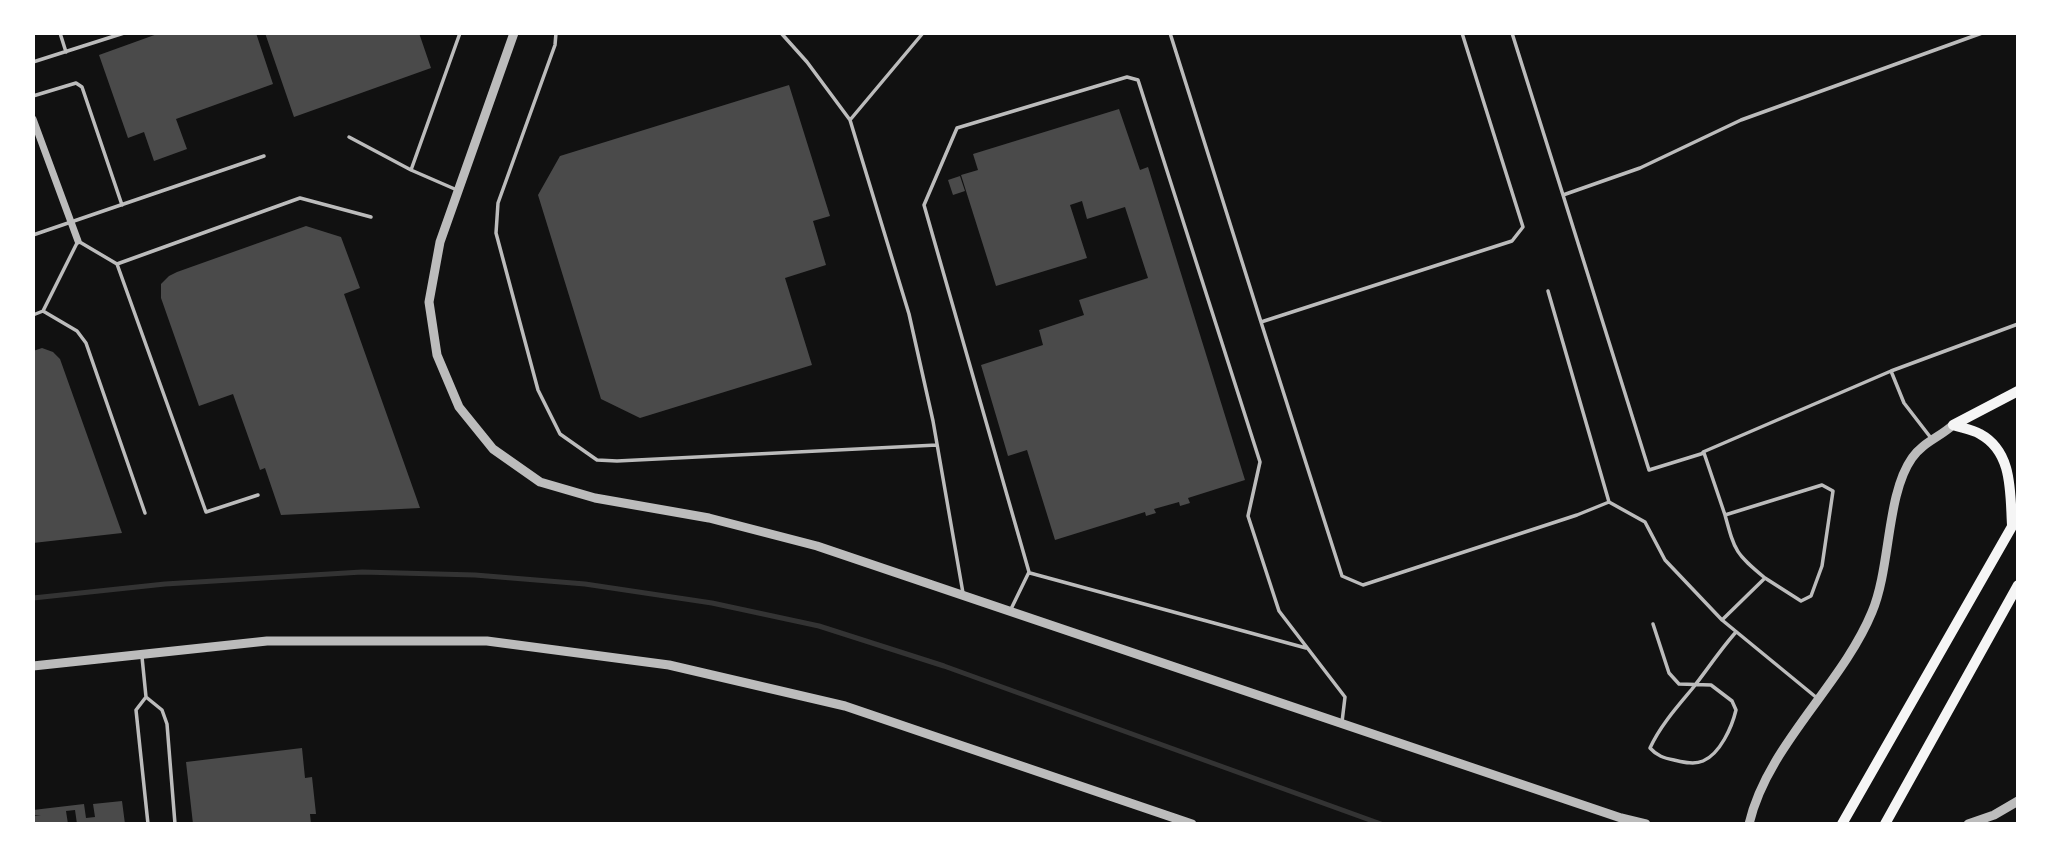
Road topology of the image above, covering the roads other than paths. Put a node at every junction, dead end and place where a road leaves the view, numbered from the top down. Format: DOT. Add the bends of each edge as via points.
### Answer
graph roads {
  1 [pos="60,33"];
  2 [pos="124,33"];
  3 [pos="460,33"];
  4 [pos="514,33"];
  5 [pos="556,33"];
  6 [pos="782,33"];
  7 [pos="923,33"];
  8 [pos="1170,33"];
  9 [pos="1462,33"];
  10 [pos="1512,33"];
  11 [pos="1982,33"];
  12 [pos="66,52"];
  13 [pos="33,62"];
  14 [pos="33,96"];
  15 [pos="33,119"];
  16 [pos="850,120"];
  17 [pos="349,137"];
  18 [pos="264,156"];
  19 [pos="411,170"];
  20 [pos="458,191"];
  21 [pos="1563,195"];
  22 [pos="122,205"];
  23 [pos="370,217"];
  24 [pos="71,222"];
  25 [pos="33,235"];
  26 [pos="78,241"];
  27 [pos="117,264"];
  28 [pos="1548,291"];
  29 [pos="43,312"];
  30 [pos="33,315"];
  31 [pos="1261,322"];
  32 [pos="2018,324"];
  33 [pos="1891,371"];
  34 [pos="2018,391"];
  35 [pos="1953,425"];
  36 [pos="1933,440"];
  37 [pos="937,445"];
  38 [pos="1697,455"];
  39 [pos="258,495"];
  40 [pos="1609,502"];
  41 [pos="145,513"];
  42 [pos="1725,515"];
  43 [pos="2015,521"];
  44 [pos="1029,572"];
  45 [pos="1765,578"];
  46 [pos="2018,585"];
  47 [pos="963,596"];
  48 [pos="1010,612"];
  49 [pos="1722,620"];
  50 [pos="1653,624"];
  51 [pos="1736,632"];
  52 [pos="1308,649"];
  53 [pos="142,654"];
  54 [pos="33,666"];
  55 [pos="1694,686"];
  56 [pos="146,697"];
  57 [pos="1818,699"];
  58 [pos="1341,724"];
  59 [pos="2018,801"];
  60 [pos="148,824"];
  61 [pos="175,824"];
  62 [pos="1192,824"];
  63 [pos="1646,824"];
  64 [pos="1749,824"];
  65 [pos="1842,824"];
  66 [pos="1885,824"];
  67 [pos="1968,824"];
  1 -- 12 [label="lane"];
  2 -- 12 [label="lane"];
  3 -- 19 [label="lane"];
  4 -- 20 [label="street"];
  5 -- 37 [label="lane" via="498,203 496,233 538,390 560,434 597,460 618,461"];
  6 -- 16 [label="lane"];
  7 -- 16 [label="lane"];
  8 -- 31 [label="lane"];
  9 -- 31 [label="lane" via="1523,227 1512,241"];
  10 -- 21 [label="lane"];
  11 -- 21 [label="lane" via="1741,120 1640,168"];
  12 -- 13 [label="lane"];
  14 -- 22 [label="lane" via="76,83 82,87"];
  15 -- 24 [label="street"];
  16 -- 37 [label="lane" via="909,314"];
  17 -- 19 [label="lane"];
  18 -- 22 [label="lane"];
  19 -- 20 [label="lane"];
  20 -- 47 [label="street" via="440,242 429,302 437,355 459,407 493,449 540,482 595,498 709,517 817,546"];
  21 -- 38 [label="lane" via="1650,470"];
  22 -- 24 [label="lane"];
  23 -- 27 [label="lane" via="300,198"];
  24 -- 25 [label="lane"];
  24 -- 26 [label="street"];
  26 -- 27 [label="lane"];
  26 -- 29 [label="lane"];
  27 -- 39 [label="lane" via="206,512"];
  28 -- 40 [label="lane"];
  29 -- 30 [label="lane"];
  29 -- 41 [label="lane" via="77,331 86,343"];
  31 -- 40 [label="lane" via="1342,576 1363,585"];
  32 -- 33 [label="lane"];
  33 -- 36 [label="lane" via="1904,403"];
  33 -- 38 [label="lane"];
  34 -- 35 [label="main road"];
  35 -- 36 [label="street"];
  35 -- 43 [label="main road" via="1979,433 2003,456"];
  36 -- 57 [label="street" via="1913,456 1903,474 1872,612"];
  37 -- 47 [label="lane"];
  38 -- 42 [label="lane" via="1704,453"];
  40 -- 49 [label="lane" via="1645,522 1665,560"];
  42 -- 45 [label="lane" via="1740,558"];
  42 -- 45 [label="lane" via="1822,485 1833,491 1822,566 1811,596 1801,601"];
  43 -- 65 [label="main road"];
  44 -- 48 [label="lane"];
  44 -- 52 [label="lane"];
  44 -- 52 [label="lane" via="924,205 957,128 1127,77 1138,80 1260,462 1248,516 1279,611"];
  45 -- 49 [label="lane"];
  46 -- 66 [label="main road"];
  47 -- 48 [label="street"];
  48 -- 58 [label="street"];
  49 -- 51 [label="lane"];
  50 -- 55 [label="lane" via="1669,673 1679,684"];
  51 -- 55 [label="lane"];
  51 -- 57 [label="lane"];
  52 -- 58 [label="lane" via="1345,697"];
  53 -- 54 [label="street"];
  53 -- 56 [label="lane"];
  53 -- 62 [label="street" via="267,640 487,641 669,665 845,706"];
  55 -- 55 [label="lane" via="1655,736 1650,748 1656,755 1702,762 1727,734 1736,710 1732,701 1712,685"];
  56 -- 60 [label="lane" via="136,710"];
  56 -- 61 [label="lane" via="162,710 167,724"];
  57 -- 64 [label="street" via="1759,792"];
  58 -- 63 [label="street"];
  59 -- 67 [label="street"];
}
